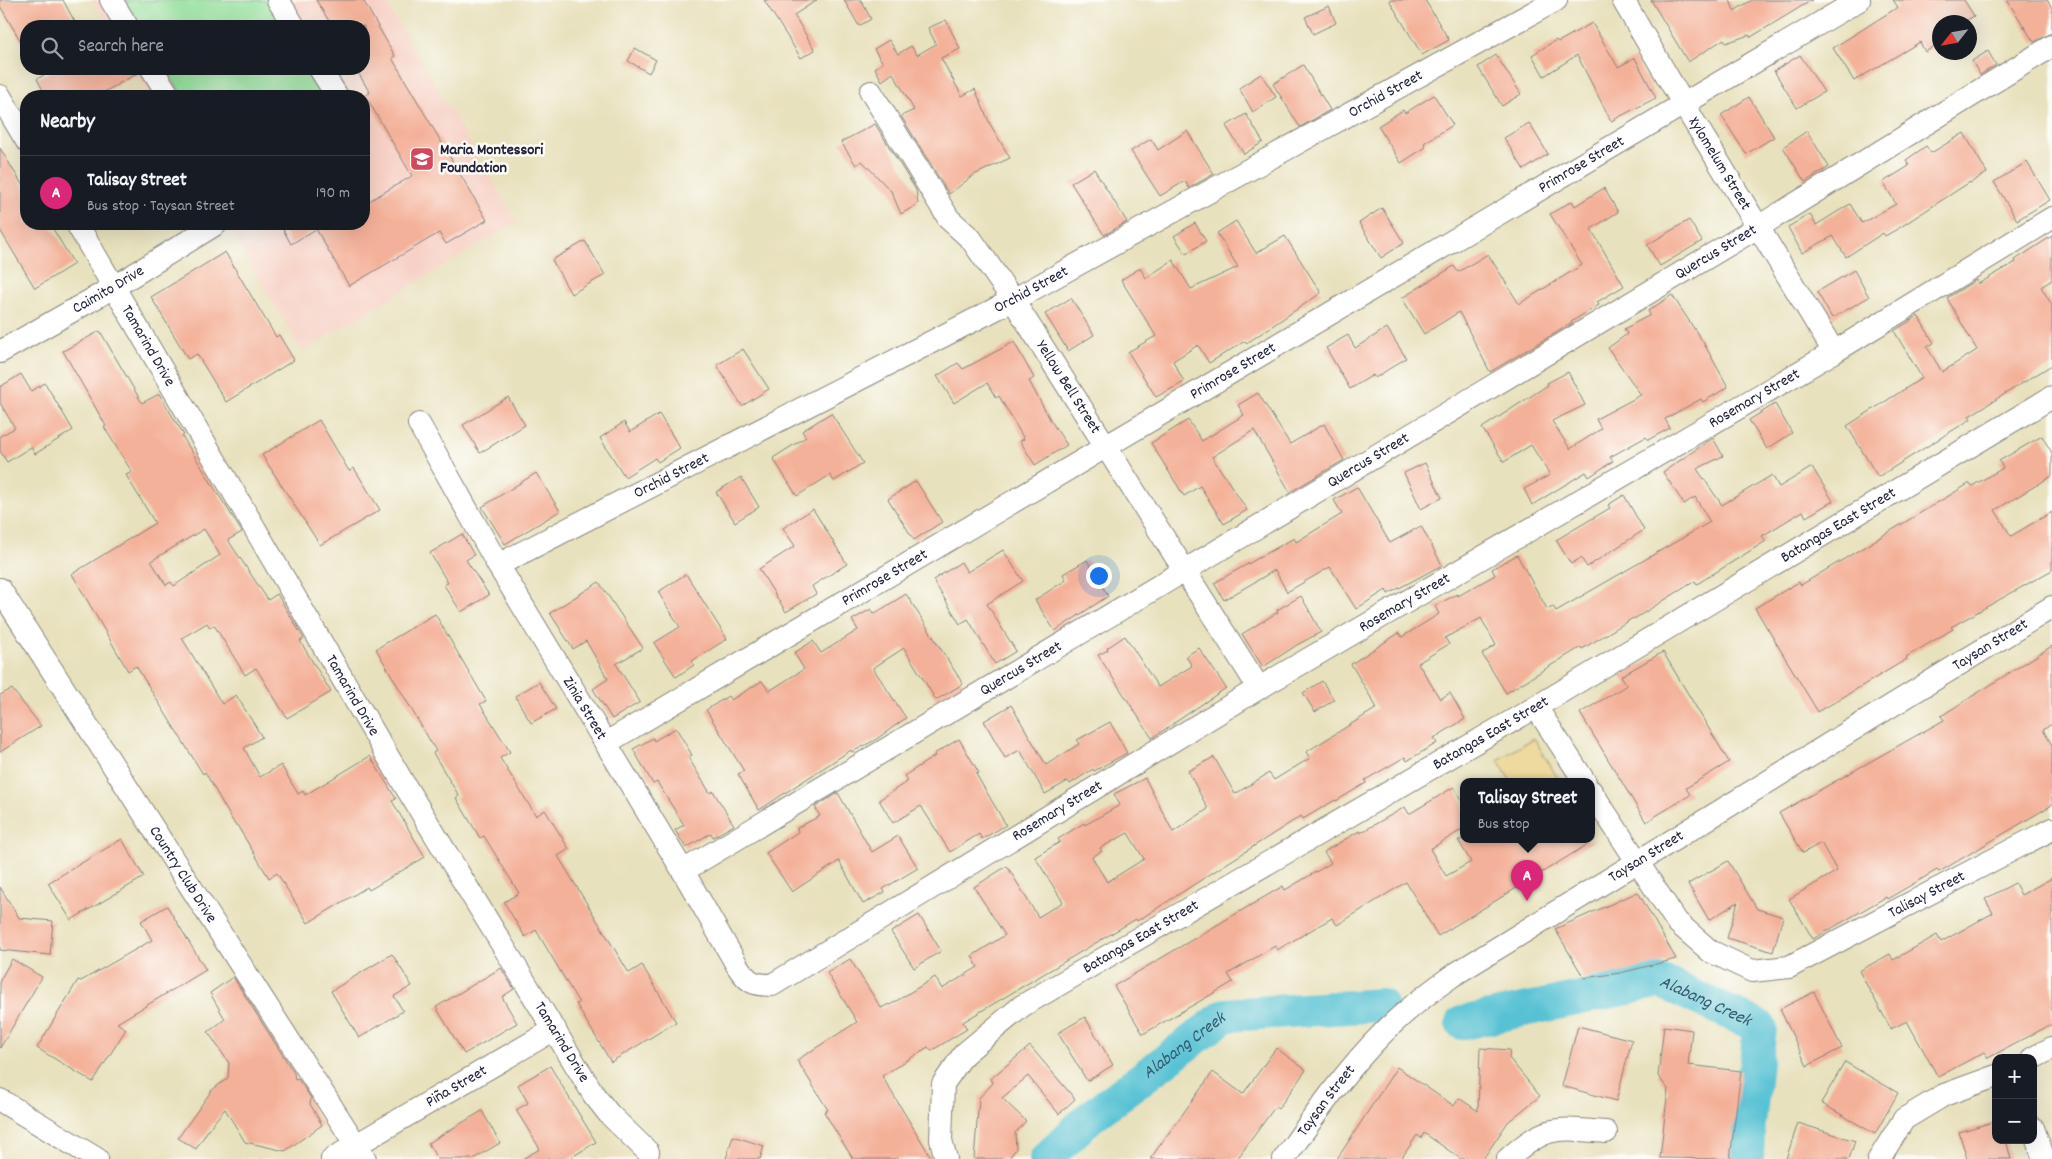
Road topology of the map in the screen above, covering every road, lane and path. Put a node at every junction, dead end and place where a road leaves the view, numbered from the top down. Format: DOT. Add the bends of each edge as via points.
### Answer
graph roads {
  1 [pos="111,0"];
  2 [pos="278,0"];
  3 [pos="1556,0"];
  4 [pos="1624,0"];
  5 [pos="1859,0"];
  6 [pos="123,20"];
  7 [pos="290,20"];
  8 [pos="2052,46"];
  9 [pos="156,75"];
  10 [pos="324,75"];
  11 [pos="165,90"];
  12 [pos="333,90"];
  13 [pos="871,92"];
  14 [pos="0,96"];
  15 [pos="1684,105"];
  16 [pos="20,130"];
  17 [pos="2052,218"];
  18 [pos="1758,227"];
  19 [pos="81,230"];
  20 [pos="205,230"];
  21 [pos="114,287"];
  22 [pos="1013,300"];
  23 [pos="0,352"];
  24 [pos="1834,352"];
  25 [pos="2052,397"];
  26 [pos="419,424"];
  27 [pos="1106,446"];
  28 [pos="498,564"];
  29 [pos="1186,570"];
  30 [pos="0,589"];
  31 [pos="2052,607"];
  32 [pos="1259,688"];
  33 [pos="1536,707"];
  34 [pos="606,742"];
  35 [pos="1582,778"];
  36 [pos="1595,797"];
  37 [pos="2052,829"];
  38 [pos="1637,863"];
  39 [pos="683,871"];
  40 [pos="758,985"];
  41 [pos="555,1029"];
  42 [pos="2052,1048"];
  43 [pos="2037,1056"];
  44 [pos="1992,1077"];
  45 [pos="0,1100"];
  46 [pos="1606,1132"];
  47 [pos="2037,1139"];
  48 [pos="361,1152"];
  49 [pos="648,1152"];
  50 [pos="96,1159"];
  51 [pos="332,1159"];
  52 [pos="946,1159"];
  53 [pos="1284,1159"];
  54 [pos="1508,1159"];
  55 [pos="1879,1159"];
  56 [pos="2044,1159"];
  1 -- 6 [label="street"];
  2 -- 7 [label="street"];
  3 -- 22 [label="street, Orchid Street"];
  4 -- 15 [label="street, Xylomelum Street"];
  5 -- 15 [label="street, Primrose Street"];
  8 -- 18 [label="street, Quercus Street"];
  9 -- 11 [label="street"];
  10 -- 12 [label="street"];
  13 -- 22 [label="street, Yellow Bell Street" via="949,219 972,239"];
  14 -- 16 [label="street"];
  15 -- 18 [label="street, Xylomelum Street"];
  15 -- 27 [label="street, Primrose Street"];
  17 -- 24 [label="street, Rosemary Street"];
  18 -- 24 [label="street, Xylomelum Street"];
  18 -- 29 [label="street, Quercus Street"];
  19 -- 21 [label="street, Tamarind Drive"];
  20 -- 21 [label="street, Caimito Drive"];
  21 -- 23 [label="street, Caimito Drive"];
  21 -- 41 [label="street, Tamarind Drive" via="404,784"];
  22 -- 27 [label="street, Yellow Bell Street"];
  22 -- 28 [label="street, Orchid Street"];
  24 -- 32 [label="street, Rosemary Street"];
  25 -- 33 [label="street, Batangas East Street"];
  26 -- 28 [label="street, Zinia Street"];
  27 -- 29 [label="street, Yellow Bell Street"];
  27 -- 34 [label="street, Primrose Street"];
  28 -- 34 [label="street, Zinia Street"];
  29 -- 32 [label="street, Yellow Bell Street"];
  29 -- 39 [label="street, Quercus Street"];
  30 -- 48 [label="street, Country Club Drive"];
  31 -- 38 [label="street, Taysan Street"];
  32 -- 40 [label="street, Rosemary Street" via="784,978 772,984"];
  33 -- 35 [label="street"];
  33 -- 52 [label="street, Batangas East Street" via="1022,1006 964,1054 943,1084 940,1140"];
  34 -- 39 [label="street, Zinia Street"];
  36 -- 38 [label="street, Talisay Street"];
  37 -- 38 [label="street, Talisay Street" via="1789,967 1752,971 1710,951 1677,922"];
  38 -- 53 [label="street, Taysan Street" via="1452,976 1414,1004 1383,1032 1338,1083"];
  39 -- 40 [label="street, Zinia Street" via="738,967 746,979"];
  41 -- 48 [label="street, Piña Street"];
  41 -- 49 [label="street, Tamarind Drive" via="594,1095"];
  42 -- 43 [label="street"];
  44 -- 55 [label="street" via="1944,1095 1904,1119"];
  45 -- 50 [label="street"];
  46 -- 54 [label="street" via="1560,1129 1542,1133"];
  47 -- 56 [label="street"];
  48 -- 51 [label="street, Piña Street"];
}
